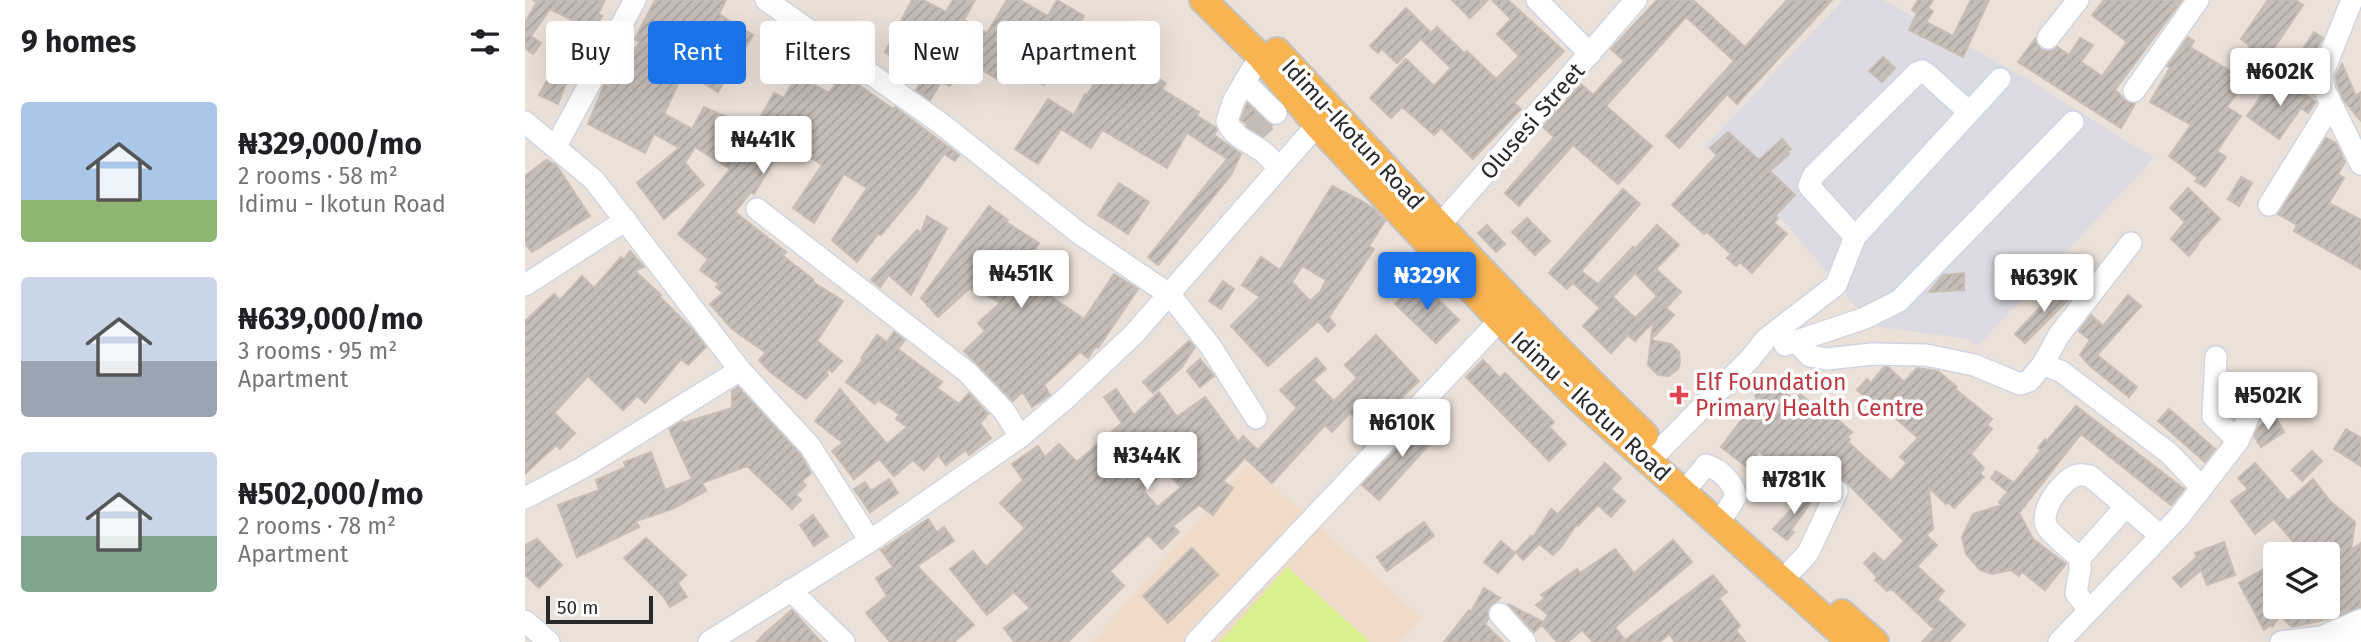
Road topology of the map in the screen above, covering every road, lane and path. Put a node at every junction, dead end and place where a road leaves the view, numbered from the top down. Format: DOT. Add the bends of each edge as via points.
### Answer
graph roads {
  1 [pos="635,0"];
  2 [pos="766,0"];
  3 [pos="1203,0"];
  4 [pos="1229,0"];
  5 [pos="1537,0"];
  6 [pos="1636,0"];
  7 [pos="2078,0"];
  8 [pos="2198,0"];
  9 [pos="2352,0"];
  10 [pos="2048,38"];
  11 [pos="1590,54"];
  12 [pos="1260,56"];
  13 [pos="2000,79"];
  14 [pos="1244,82"];
  15 [pos="2133,91"];
  16 [pos="2331,105"];
  17 [pos="1280,109"];
  18 [pos="1969,112"];
  19 [pos="525,122"];
  20 [pos="2073,122"];
  21 [pos="1317,125"];
  22 [pos="556,146"];
  23 [pos="2361,164"];
  24 [pos="1278,168"];
  25 [pos="2269,205"];
  26 [pos="757,209"];
  27 [pos="626,220"];
  28 [pos="1432,232"];
  29 [pos="1855,237"];
  30 [pos="2131,243"];
  31 [pos="525,285"];
  32 [pos="1170,296"];
  33 [pos="1500,320"];
  34 [pos="1796,341"];
  35 [pos="2216,357"];
  36 [pos="1750,359"];
  37 [pos="2043,364"];
  38 [pos="740,370"];
  39 [pos="2253,406"];
  40 [pos="1256,418"];
  41 [pos="1020,437"];
  42 [pos="2238,441"];
  43 [pos="1654,456"];
  44 [pos="2202,488"];
  45 [pos="1837,491"];
  46 [pos="525,498"];
  47 [pos="2126,506"];
  48 [pos="2161,536"];
  49 [pos="870,541"];
  50 [pos="2080,558"];
  51 [pos="1792,570"];
  52 [pos="790,590"];
  53 [pos="2089,610"];
  54 [pos="1828,611"];
  55 [pos="1500,614"];
  56 [pos="2361,620"];
  57 [pos="525,621"];
  58 [pos="2322,636"];
  59 [pos="2361,641"];
  60 [pos="549,642"];
  61 [pos="709,642"];
  62 [pos="844,642"];
  63 [pos="1196,642"];
  64 [pos="1525,642"];
  65 [pos="1851,642"];
  66 [pos="1875,642"];
  67 [pos="2059,642"];
  68 [pos="2281,642"];
  1 -- 22 [label="street"];
  2 -- 32 [label="street" via="939,122 1079,233"];
  3 -- 12 [label="main road, Idimu - Ikotun Road"];
  4 -- 28 [label="main road, Idimu-Ikotun Road"];
  5 -- 11 [label="street"];
  6 -- 11 [label="street, Olusesi Street"];
  7 -- 10 [label="street"];
  8 -- 15 [label="street"];
  9 -- 16 [label="street" via="2322,75"];
  11 -- 28 [label="street, Olusesi Street"];
  12 -- 14 [label="street"];
  12 -- 17 [label="main road, Idimu - Ikotun Road"];
  13 -- 18 [label="street"];
  14 -- 17 [label="street"];
  14 -- 24 [label="street" via="1228,112 1229,128 1264,152"];
  16 -- 23 [label="street"];
  16 -- 25 [label="street"];
  17 -- 21 [label="main road, Idimu - Ikotun Road"];
  18 -- 29 [label="street"];
  18 -- 29 [label="street" via="1928,75 1917,73 1814,176 1808,186"];
  19 -- 22 [label="street"];
  20 -- 34 [label="street" via="1899,302"];
  21 -- 24 [label="street"];
  21 -- 28 [label="main road, Idimu - Ikotun Road"];
  22 -- 27 [label="street" via="594,180"];
  24 -- 32 [label="street"];
  26 -- 41 [label="street" via="967,372 1005,412"];
  27 -- 31 [label="street"];
  27 -- 38 [label="street"];
  28 -- 33 [label="main road, Idimu - Ikotun Road"];
  28 -- 43 [label="main road, Idimu-Ikotun Road" via="1582,374"];
  29 -- 36 [label="street" via="1836,285 1766,339"];
  30 -- 37 [label="street" via="2059,335"];
  32 -- 40 [label="street" via="1212,347"];
  32 -- 41 [label="street"];
  33 -- 43 [label="main road, Idimu - Ikotun Road" via="1579,398"];
  33 -- 63 [label="street"];
  34 -- 36 [label="street"];
  34 -- 37 [label="street" via="1810,356 1926,355 1974,365 2020,384 2029,381"];
  35 -- 42 [label="street" via="2213,416"];
  36 -- 43 [label="street"];
  37 -- 44 [label="street" via="2062,372 2170,454"];
  38 -- 46 [label="street"];
  38 -- 49 [label="street" via="810,446"];
  39 -- 42 [label="street"];
  41 -- 49 [label="street"];
  42 -- 44 [label="street"];
  43 -- 51 [label="main road, Idimu-Ikotun Road" via="1693,481"];
  43 -- 54 [label="main road, Idimu - Ikotun Road"];
  44 -- 48 [label="street"];
  45 -- 51 [label="street" via="1808,553"];
  47 -- 48 [label="street"];
  47 -- 50 [label="street"];
  47 -- 50 [label="street" via="2090,476 2078,475 2058,491 2047,505 2047,527"];
  48 -- 53 [label="street"];
  49 -- 52 [label="street"];
  50 -- 53 [label="street" via="2076,593"];
  51 -- 54 [label="main road, Idimu-Ikotun Road"];
  52 -- 61 [label="street"];
  52 -- 62 [label="street"];
  53 -- 67 [label="street"];
  54 -- 65 [label="main road, Idimu - Ikotun Road"];
  54 -- 66 [label="main road, Idimu-Ikotun Road"];
  55 -- 64 [label="street"];
  56 -- 58 [label="street"];
  57 -- 60 [label="street"];
  58 -- 59 [label="street"];
  58 -- 68 [label="street"];
}
